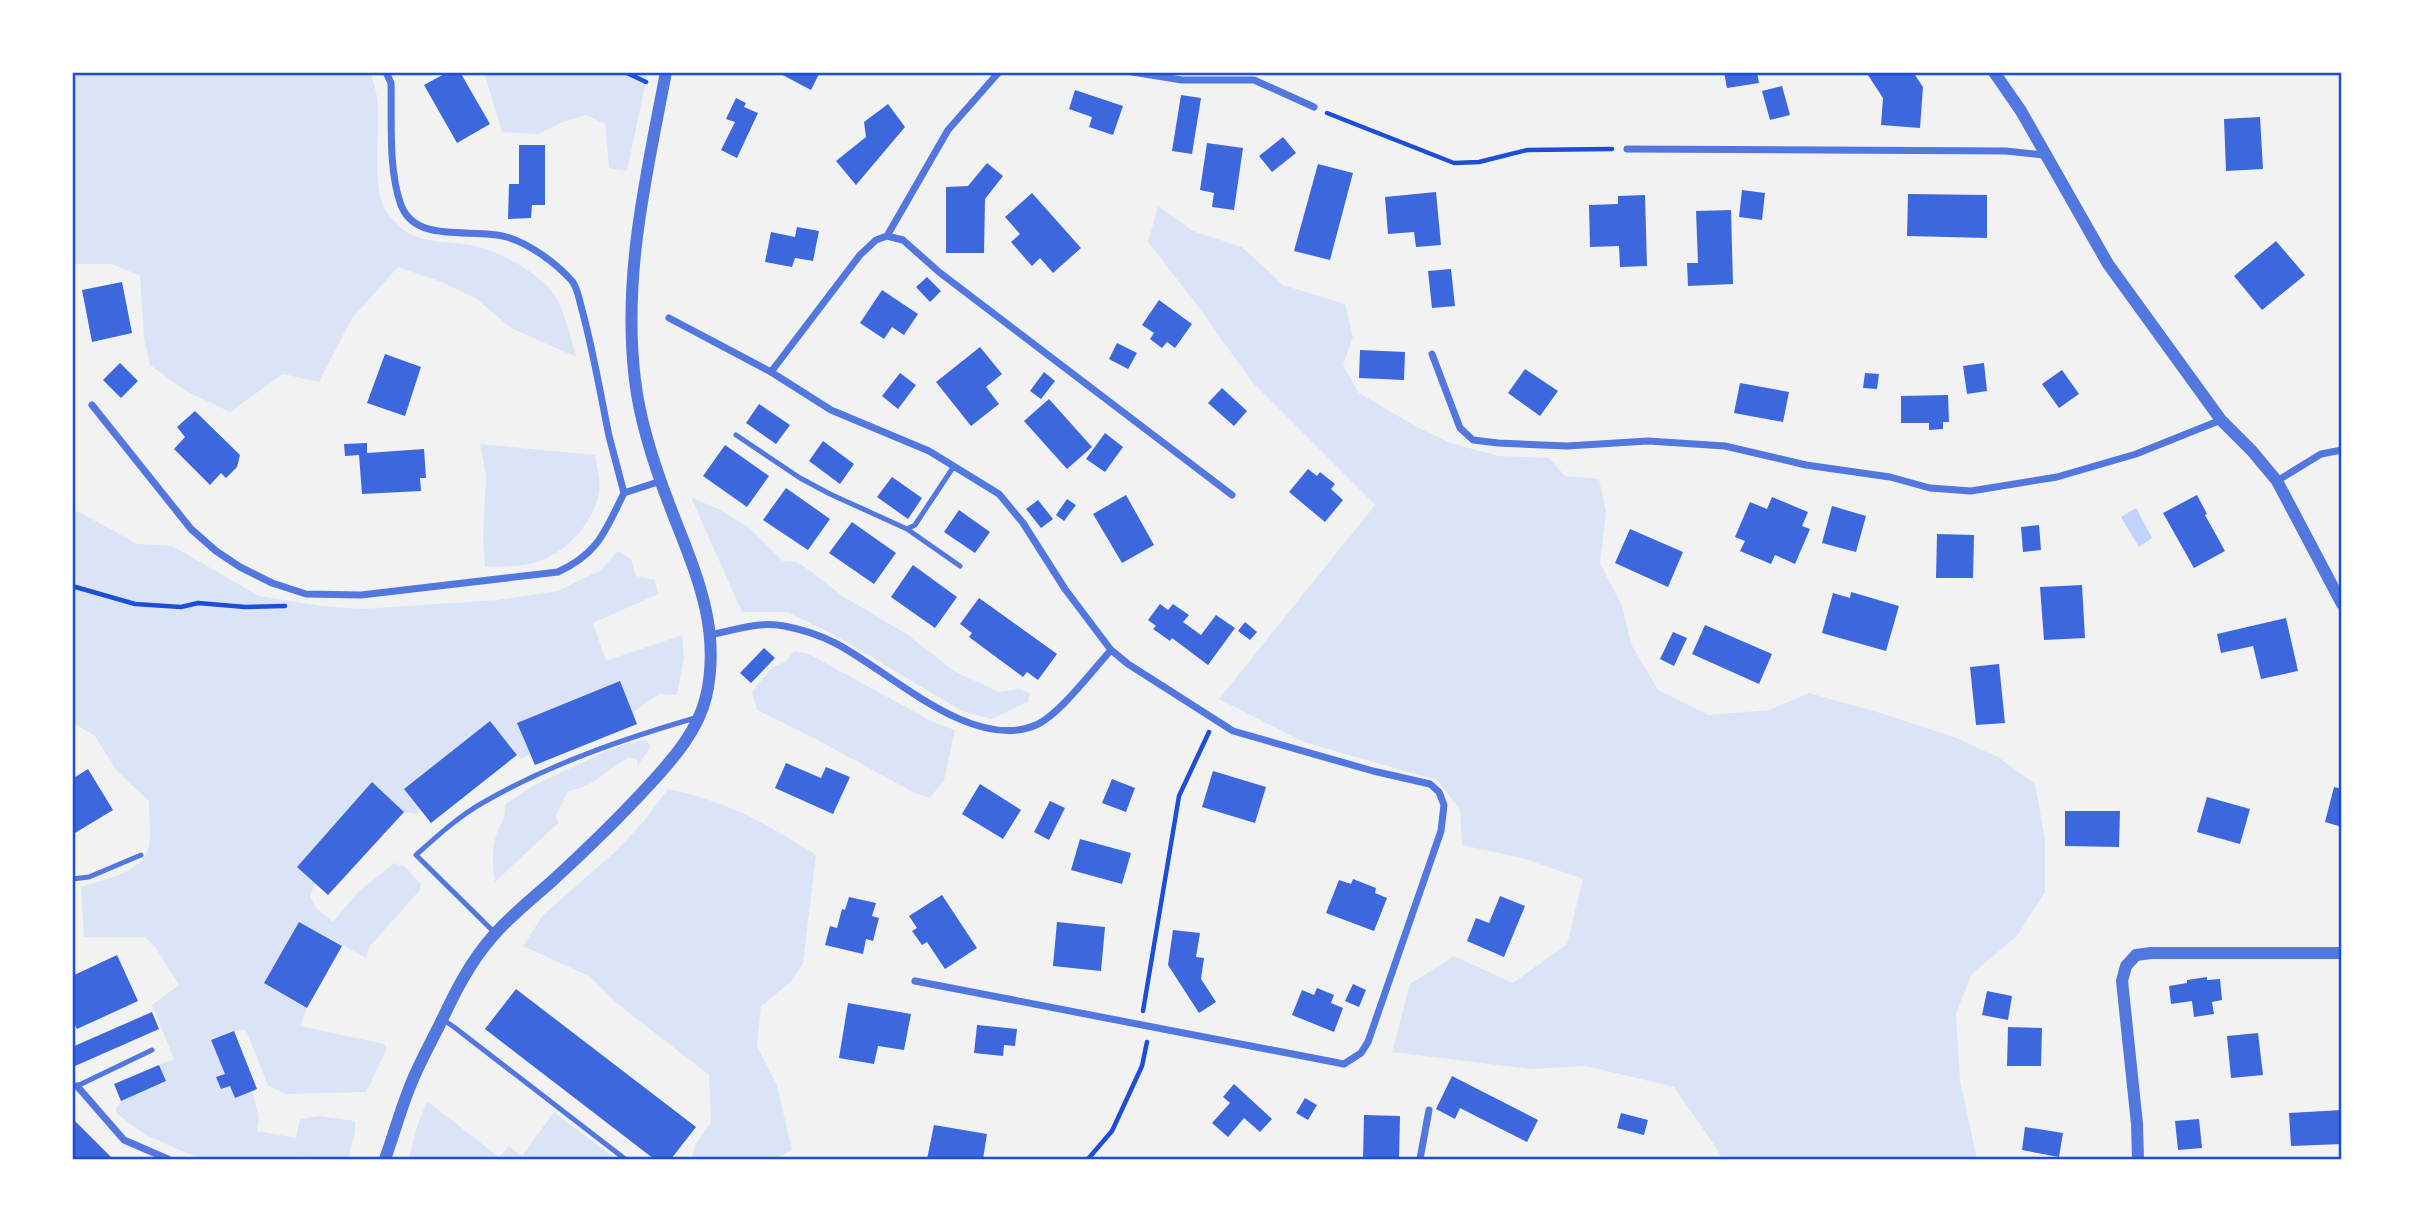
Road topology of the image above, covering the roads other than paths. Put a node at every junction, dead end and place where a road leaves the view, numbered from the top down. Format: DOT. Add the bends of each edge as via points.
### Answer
graph roads {
  1 [pos="386,72"];
  2 [pos="666,72"];
  3 [pos="999,72"];
  4 [pos="1132,72"];
  5 [pos="1994,72"];
  6 [pos="1314,107"];
  7 [pos="1627,149"];
  8 [pos="2044,155"];
  9 [pos="887,236"];
  10 [pos="668,318"];
  11 [pos="1432,354"];
  12 [pos="771,372"];
  13 [pos="92,405"];
  14 [pos="2221,420"];
  15 [pos="736,435"];
  16 [pos="2342,450"];
  17 [pos="954,466"];
  18 [pos="661,481"];
  19 [pos="2277,481"];
  20 [pos="624,492"];
  21 [pos="1232,495"];
  22 [pos="907,530"];
  23 [pos="960,566"];
  24 [pos="2342,604"];
  25 [pos="710,635"];
  26 [pos="1111,650"];
  27 [pos="698,717"];
  28 [pos="141,855"];
  29 [pos="72,879"];
  30 [pos="495,933"];
  31 [pos="2342,953"];
  32 [pos="915,981"];
  33 [pos="442,1019"];
  34 [pos="152,1050"];
  35 [pos="77,1086"];
  36 [pos="1429,1110"];
  37 [pos="168,1159"];
  38 [pos="386,1159"];
  39 [pos="625,1159"];
  40 [pos="1420,1159"];
  41 [pos="2138,1159"];
  1 -- 20 [label="street" via="391,83 395,181 407,215 436,231 517,241 555,265 574,284"];
  2 -- 18 [label="street" via="635,250 631,318 635,381"];
  3 -- 9 [label="street" via="948,130"];
  4 -- 6 [label="street" via="1182,80 1254,80"];
  5 -- 8 [label="street"];
  7 -- 8 [label="street"];
  8 -- 14 [label="street" via="2108,264"];
  9 -- 12 [label="street" via="860,255"];
  9 -- 21 [label="street" via="903,240"];
  10 -- 12 [label="street"];
  11 -- 14 [label="street" via="1460,428 1473,440 1567,446 1648,441 1726,446 1930,488 1971,491 2057,477 2136,454"];
  12 -- 17 [label="street" via="831,410"];
  13 -- 20 [label="street" via="191,529 240,567 306,594 361,595 558,572 578,563 594,548"];
  14 -- 19 [label="street"];
  15 -- 22 [label="lane" via="810,484"];
  16 -- 19 [label="street" via="2321,454"];
  17 -- 22 [label="lane"];
  17 -- 26 [label="street" via="999,494"];
  18 -- 20 [label="street"];
  18 -- 25 [label="street" via="695,565"];
  19 -- 24 [label="street"];
  22 -- 23 [label="lane"];
  25 -- 26 [label="street" via="760,624 807,631 835,643 941,709 996,730 1038,724"];
  25 -- 27 [label="street" via="710,680"];
  26 -- 32 [label="street" via="1233,731 1430,784 1439,792 1444,820 1368,1042 1344,1064"];
  27 -- 30 [label="street" via="678,752 620,816"];
  27 -- 30 [label="lane" via="630,737 483,802 416,855"];
  28 -- 29 [label="lane" via="89,877"];
  30 -- 33 [label="street" via="470,965"];
  31 -- 41 [label="street" via="2136,955 2126,966 2122,981"];
  33 -- 38 [label="street" via="410,1085"];
  33 -- 39 [label="lane"];
  34 -- 35 [label="lane"];
  35 -- 37 [label="street" via="124,1140"];
  36 -- 40 [label="street"];
}
